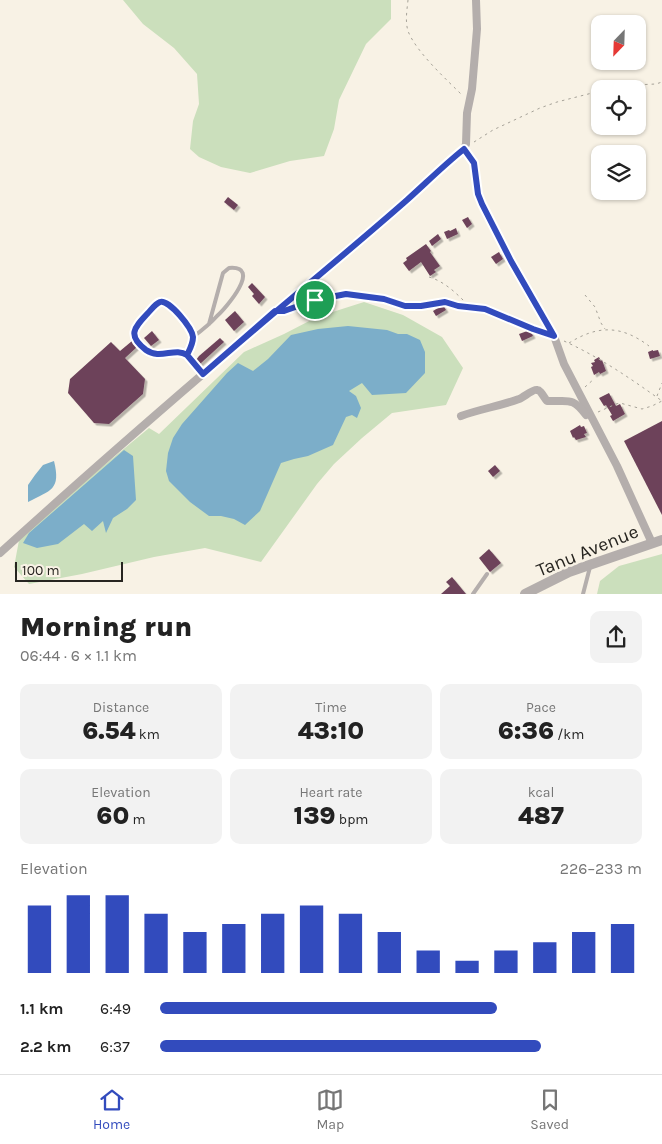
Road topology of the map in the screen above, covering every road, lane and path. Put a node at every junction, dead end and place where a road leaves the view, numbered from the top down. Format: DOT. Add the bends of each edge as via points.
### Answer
graph roads {
  1 [pos="408,0"];
  2 [pos="476,0"];
  3 [pos="662,82"];
  4 [pos="646,85"];
  5 [pos="591,93"];
  6 [pos="469,103"];
  7 [pos="465,146"];
  8 [pos="429,277"];
  9 [pos="585,295"];
  10 [pos="470,307"];
  11 [pos="292,308"];
  12 [pos="209,324"];
  13 [pos="606,329"];
  14 [pos="554,336"];
  15 [pos="193,337"];
  16 [pos="568,343"];
  17 [pos="649,346"];
  18 [pos="187,355"];
  19 [pos="203,374"];
  20 [pos="594,378"];
  21 [pos="662,383"];
  22 [pos="578,392"];
  23 [pos="656,397"];
  24 [pos="662,401"];
  25 [pos="461,416"];
  26 [pos="592,418"];
  27 [pos="657,541"];
  28 [pos="0,553"];
  29 [pos="592,564"];
  30 [pos="487,574"];
  31 [pos="473,594"];
  32 [pos="525,594"];
  33 [pos="583,594"];
  1 -- 6 [label="path" via="408,32 430,62"];
  2 -- 6 [label="street" via="477,29"];
  3 -- 4 [label="path"];
  5 -- 7 [label="path" via="540,108"];
  6 -- 7 [label="street"];
  7 -- 14 [label="street" via="474,163 482,204"];
  7 -- 19 [label="street" via="407,200"];
  8 -- 10 [label="path" via="446,285"];
  9 -- 13 [label="path"];
  10 -- 11 [label="path" via="443,302 405,306 384,299 346,294"];
  10 -- 14 [label="path" via="485,309"];
  12 -- 12 [label="lane" via="233,298 244,275 239,269 229,268 223,274"];
  12 -- 15 [label="lane"];
  13 -- 16 [label="path"];
  13 -- 17 [label="path" via="634,336"];
  14 -- 16 [label="path"];
  14 -- 22 [label="street"];
  15 -- 18 [label="lane"];
  15 -- 18 [label="lane" via="175,311 162,302 155,305 134,332 134,337 151,353 180,352"];
  16 -- 23 [label="path" via="610,364"];
  18 -- 19 [label="lane"];
  19 -- 28 [label="street"];
  20 -- 22 [label="path"];
  21 -- 23 [label="path"];
  22 -- 26 [label="street"];
  23 -- 24 [label="path"];
  24 -- 26 [label="path" via="642,409 620,403"];
  25 -- 26 [label="street" via="537,390 548,401 575,403"];
  26 -- 27 [label="street"];
  27 -- 29 [label="street, Tanu Avenue"];
  29 -- 32 [label="street, Tanu Avenue"];
  29 -- 33 [label="lane"];
  30 -- 31 [label="lane"];
}
